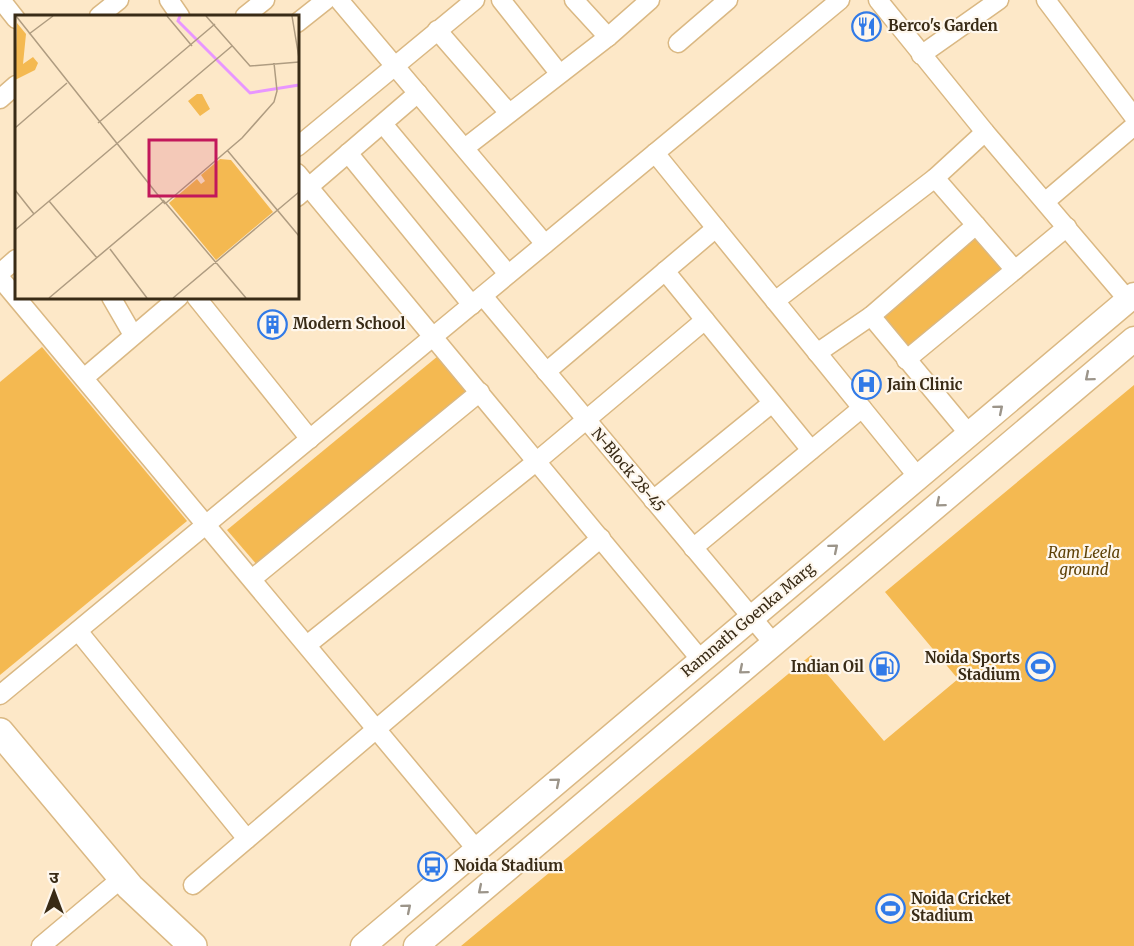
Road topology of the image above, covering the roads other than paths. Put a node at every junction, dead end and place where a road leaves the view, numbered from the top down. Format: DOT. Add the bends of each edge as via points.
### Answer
graph roads {
  1 [pos="1,0"];
  2 [pos="118,0"];
  3 [pos="265,0"];
  4 [pos="326,0"];
  5 [pos="339,0"];
  6 [pos="475,0"];
  7 [pos="501,0"];
  8 [pos="574,0"];
  9 [pos="650,0"];
  10 [pos="728,0"];
  11 [pos="840,0"];
  12 [pos="878,0"];
  13 [pos="999,0"];
  14 [pos="1046,0"];
  15 [pos="100,15"];
  16 [pos="246,15"];
  17 [pos="15,18"];
  18 [pos="298,22"];
  19 [pos="437,30"];
  20 [pos="608,37"];
  21 [pos="678,43"];
  22 [pos="921,55"];
  23 [pos="396,67"];
  24 [pos="559,73"];
  25 [pos="418,93"];
  26 [pos="508,113"];
  27 [pos="1134,117"];
  28 [pos="382,124"];
  29 [pos="1134,126"];
  30 [pos="985,132"];
  31 [pos="298,146"];
  32 [pos="466,147"];
  33 [pos="348,153"];
  34 [pos="655,153"];
  35 [pos="935,178"];
  36 [pos="301,185"];
  37 [pos="1046,201"];
  38 [pos="976,225"];
  39 [pos="1067,227"];
  40 [pos="716,228"];
  41 [pos="545,244"];
  42 [pos="15,260"];
  43 [pos="1015,270"];
  44 [pos="665,271"];
  45 [pos="0,273"];
  46 [pos="508,274"];
  47 [pos="0,278"];
  48 [pos="15,296"];
  49 [pos="1131,297"];
  50 [pos="17,298"];
  51 [pos="112,298"];
  52 [pos="177,298"];
  53 [pos="197,298"];
  54 [pos="477,300"];
  55 [pos="775,301"];
  56 [pos="871,316"];
  57 [pos="705,320"];
  58 [pos="133,335"];
  59 [pos="434,336"];
  60 [pos="1134,339"];
  61 [pos="817,353"];
  62 [pos="906,360"];
  63 [pos="546,372"];
  64 [pos="84,378"];
  65 [pos="480,392"];
  66 [pos="772,402"];
  67 [pos="862,408"];
  68 [pos="586,420"];
  69 [pos="969,434"];
  70 [pos="310,439"];
  71 [pos="811,450"];
  72 [pos="537,461"];
  73 [pos="918,477"];
  74 [pos="653,500"];
  75 [pos="207,524"];
  76 [pos="601,538"];
  77 [pos="693,548"];
  78 [pos="252,579"];
  79 [pos="751,618"];
  80 [pos="78,631"];
  81 [pos="774,644"];
  82 [pos="307,645"];
  83 [pos="701,660"];
  84 [pos="0,695"];
  85 [pos="376,728"];
  86 [pos="4,745"];
  87 [pos="247,839"];
  88 [pos="477,850"];
  89 [pos="126,882"];
  90 [pos="193,885"];
  91 [pos="41,946"];
  92 [pos="170,946"];
  93 [pos="193,946"];
  94 [pos="363,946"];
  95 [pos="416,946"];
  1 -- 17 [label="street"];
  2 -- 15 [label="street"];
  3 -- 16 [label="street"];
  4 -- 18 [label="street"];
  5 -- 23 [label="street"];
  6 -- 19 [label="street"];
  7 -- 24 [label="street"];
  8 -- 20 [label="street"];
  9 -- 20 [label="street"];
  10 -- 21 [label="street"];
  11 -- 34 [label="street"];
  12 -- 22 [label="street"];
  13 -- 22 [label="street"];
  14 -- 27 [label="street"];
  19 -- 23 [label="street"];
  19 -- 26 [label="street"];
  20 -- 24 [label="street"];
  22 -- 30 [label="street"];
  23 -- 25 [label="street"];
  23 -- 31 [label="street"];
  24 -- 26 [label="street"];
  25 -- 28 [label="street"];
  25 -- 32 [label="street"];
  26 -- 32 [label="street"];
  28 -- 33 [label="street"];
  28 -- 46 [label="street"];
  29 -- 37 [label="street"];
  30 -- 35 [label="street"];
  30 -- 37 [label="street"];
  32 -- 41 [label="street"];
  33 -- 36 [label="street"];
  33 -- 54 [label="street, N-Block 28-45"];
  34 -- 40 [label="street"];
  34 -- 41 [label="street"];
  35 -- 38 [label="street"];
  35 -- 55 [label="street"];
  36 -- 59 [label="street"];
  37 -- 39 [label="street"];
  38 -- 43 [label="street"];
  38 -- 56 [label="street"];
  39 -- 43 [label="street"];
  39 -- 49 [label="street"];
  40 -- 44 [label="street"];
  40 -- 55 [label="street"];
  41 -- 46 [label="street"];
  42 -- 45 [label="street"];
  43 -- 62 [label="street"];
  44 -- 57 [label="street"];
  44 -- 63 [label="street"];
  46 -- 54 [label="street"];
  47 -- 48 [label="street"];
  69 -- 49 [label="street, Ramnath Goenka Marg, one-way"];
  50 -- 64 [label="street"];
  51 -- 58 [label="street"];
  52 -- 58 [label="street"];
  53 -- 70 [label="street"];
  54 -- 59 [label="street"];
  54 -- 63 [label="street, N-Block 28-45"];
  55 -- 61 [label="street"];
  56 -- 61 [label="street"];
  56 -- 62 [label="street"];
  57 -- 66 [label="street"];
  57 -- 68 [label="street"];
  58 -- 64 [label="street"];
  59 -- 65 [label="street"];
  59 -- 70 [label="street"];
  60 -- 81 [label="street, one-way"];
  61 -- 67 [label="street"];
  62 -- 69 [label="street"];
  63 -- 68 [label="street, N-Block 28-45"];
  64 -- 75 [label="street"];
  65 -- 72 [label="street"];
  65 -- 78 [label="street"];
  66 -- 71 [label="street"];
  66 -- 74 [label="street"];
  67 -- 71 [label="street"];
  67 -- 73 [label="street"];
  68 -- 72 [label="street"];
  68 -- 74 [label="street, N-Block 28-45"];
  69 -- 73 [label="street, Ramnath Goenka Marg"];
  70 -- 75 [label="street"];
  71 -- 77 [label="street"];
  72 -- 76 [label="street"];
  72 -- 82 [label="street"];
  79 -- 73 [label="street, Ramnath Goenka Marg, one-way"];
  74 -- 77 [label="street, N-Block 28-45"];
  75 -- 78 [label="street"];
  75 -- 80 [label="street"];
  76 -- 83 [label="street"];
  76 -- 85 [label="street"];
  77 -- 79 [label="street, N-Block 28-45"];
  78 -- 82 [label="street"];
  79 -- 81 [label="street, N-Block 28-45"];
  79 -- 83 [label="street, Ramnath Goenka Marg"];
  80 -- 84 [label="street"];
  80 -- 87 [label="street"];
  81 -- 95 [label="street, one-way"];
  82 -- 85 [label="street"];
  88 -- 83 [label="street, Ramnath Goenka Marg, one-way"];
  85 -- 87 [label="street"];
  85 -- 88 [label="street"];
  86 -- 89 [label="main road"];
  87 -- 90 [label="street"];
  94 -- 88 [label="street, Ramnath Goenka Marg, one-way"];
  89 -- 91 [label="street"];
  89 -- 92 [label="main road"];
  89 -- 93 [label="main road"];
}
